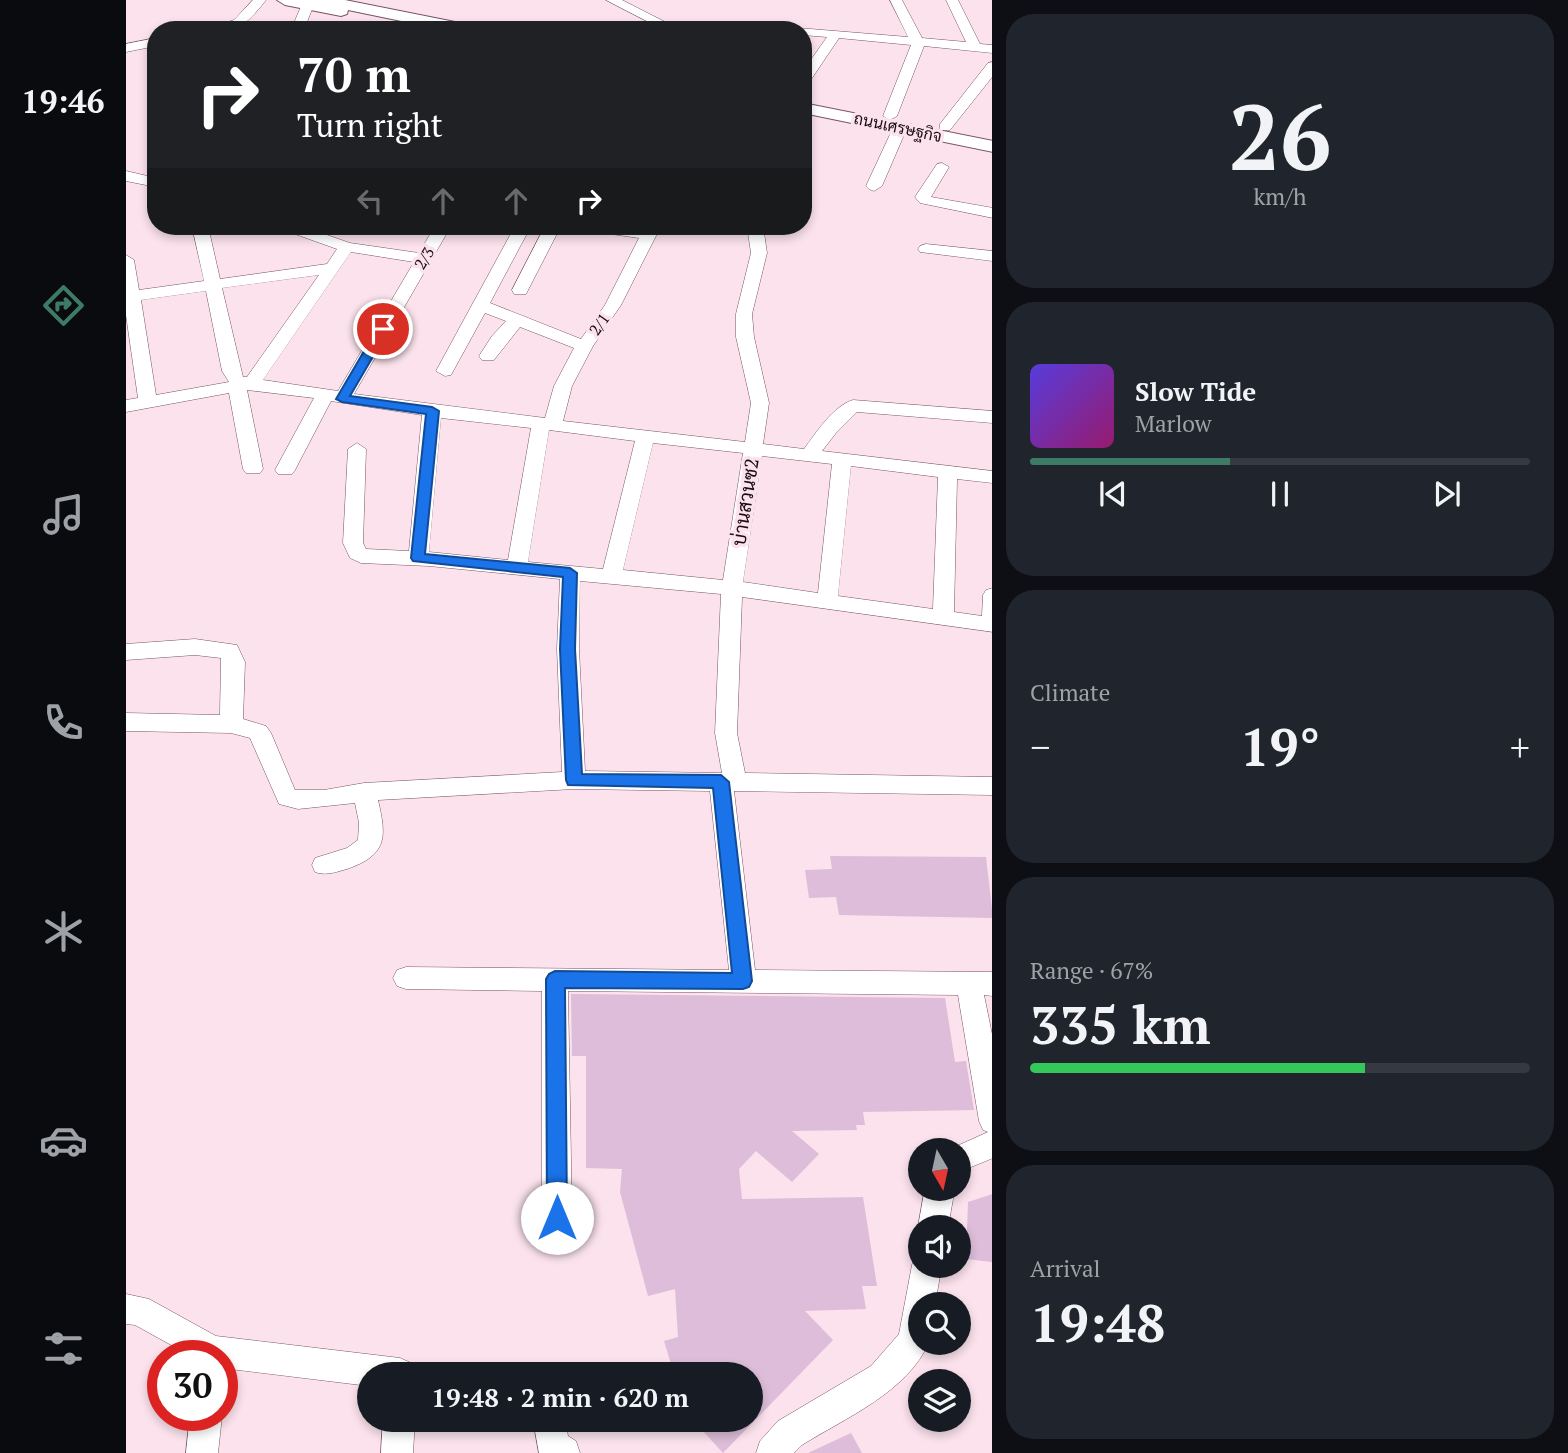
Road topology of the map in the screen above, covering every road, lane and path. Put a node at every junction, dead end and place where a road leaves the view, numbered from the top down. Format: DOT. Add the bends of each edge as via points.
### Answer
graph roads {
  1 [pos="260,0"];
  2 [pos="285,0"];
  3 [pos="617,0"];
  4 [pos="896,0"];
  5 [pos="952,0"];
  6 [pos="315,2"];
  7 [pos="241,21"];
  8 [pos="303,21"];
  9 [pos="394,21"];
  10 [pos="420,21"];
  11 [pos="658,21"];
  12 [pos="812,33"];
  13 [pos="836,34"];
  14 [pos="147,44"];
  15 [pos="918,44"];
  16 [pos="126,48"];
  17 [pos="975,48"];
  18 [pos="992,49"];
  19 [pos="992,66"];
  20 [pos="812,67"];
  21 [pos="812,100"];
  22 [pos="812,109"];
  23 [pos="895,122"];
  24 [pos="945,127"];
  25 [pos="992,137"];
  26 [pos="992,147"];
  27 [pos="942,167"];
  28 [pos="126,176"];
  29 [pos="147,181"];
  30 [pos="874,186"];
  31 [pos="992,213"];
  32 [pos="202,235"];
  33 [pos="313,235"];
  34 [pos="438,235"];
  35 [pos="518,235"];
  36 [pos="548,235"];
  37 [pos="648,235"];
  38 [pos="756,235"];
  39 [pos="347,247"];
  40 [pos="926,249"];
  41 [pos="992,256"];
  42 [pos="423,259"];
  43 [pos="126,260"];
  44 [pos="332,268"];
  45 [pos="212,284"];
  46 [pos="129,288"];
  47 [pos="520,290"];
  48 [pos="480,305"];
  49 [pos="517,320"];
  50 [pos="131,327"];
  51 [pos="584,346"];
  52 [pos="488,356"];
  53 [pos="445,371"];
  54 [pos="134,374"];
  55 [pos="244,386"];
  56 [pos="333,397"];
  57 [pos="148,402"];
  58 [pos="126,406"];
  59 [pos="432,411"];
  60 [pos="992,417"];
  61 [pos="547,424"];
  62 [pos="646,435"];
  63 [pos="754,448"];
  64 [pos="357,449"];
  65 [pos="809,456"];
  66 [pos="842,459"];
  67 [pos="253,469"];
  68 [pos="285,470"];
  69 [pos="948,472"];
  70 [pos="992,477"];
  71 [pos="418,558"];
  72 [pos="517,568"];
  73 [pos="570,573"];
  74 [pos="611,577"];
  75 [pos="732,588"];
  76 [pos="992,595"];
  77 [pos="827,602"];
  78 [pos="943,618"];
  79 [pos="992,624"];
  80 [pos="126,652"];
  81 [pos="126,722"];
  82 [pos="231,724"];
  83 [pos="574,780"];
  84 [pos="728,782"];
  85 [pos="992,786"];
  86 [pos="364,792"];
  87 [pos="324,864"];
  88 [pos="406,978"];
  89 [pos="555,979"];
  90 [pos="743,981"];
  91 [pos="981,984"];
  92 [pos="992,1121"];
  93 [pos="992,1144"];
  94 [pos="971,1153"];
  95 [pos="557,1218"];
  96 [pos="925,1278"];
  97 [pos="126,1309"];
  98 [pos="189,1340"];
  99 [pos="238,1357"];
  100 [pos="357,1369"];
  101 [pos="204,1431"];
  102 [pos="398,1432"];
  103 [pos="551,1432"];
  104 [pos="202,1453"];
  105 [pos="397,1453"];
  106 [pos="564,1453"];
  107 [pos="772,1453"];
  1 -- 7 [label="street"];
  2 -- 6 [label="main road"];
  3 -- 11 [label="street"];
  4 -- 15 [label="street"];
  5 -- 17 [label="street"];
  6 -- 8 [label="street"];
  6 -- 9 [label="main road"];
  6 -- 10 [label="main road"];
  12 -- 13 [label="street"];
  13 -- 15 [label="street"];
  13 -- 20 [label="street"];
  14 -- 16 [label="street"];
  15 -- 17 [label="street"];
  15 -- 23 [label="street"];
  17 -- 18 [label="street"];
  19 -- 24 [label="street"];
  21 -- 23 [label="main road, ถนนเศรษฐกิจ"];
  22 -- 23 [label="main road, ถนนเศรษฐกิจ"];
  23 -- 24 [label="main road, ถนนเศรษฐกิจ"];
  23 -- 26 [label="main road, ถนนเศรษฐกิจ"];
  23 -- 30 [label="street"];
  24 -- 25 [label="main road, ถนนเศรษฐกิจ"];
  27 -- 31 [label="street" via="925,200"];
  28 -- 29 [label="street"];
  32 -- 45 [label="street"];
  33 -- 39 [label="street"];
  34 -- 42 [label="street, 2/3"];
  35 -- 48 [label="street"];
  36 -- 47 [label="street"];
  37 -- 51 [label="street, 2/1" via="613,305"];
  38 -- 63 [label="street, บ่านสวนซ2" via="759,253 744,314 760,403"];
  39 -- 42 [label="street"];
  39 -- 44 [label="street"];
  40 -- 41 [label="street"];
  42 -- 56 [label="street, 2/3"];
  43 -- 46 [label="street"];
  44 -- 45 [label="street"];
  44 -- 55 [label="street"];
  45 -- 46 [label="street"];
  45 -- 55 [label="street" via="231,371"];
  46 -- 50 [label="street"];
  48 -- 49 [label="street"];
  48 -- 53 [label="street"];
  49 -- 51 [label="street"];
  49 -- 52 [label="street"];
  50 -- 54 [label="street"];
  51 -- 61 [label="street, 2/1"];
  54 -- 57 [label="street"];
  55 -- 56 [label="street"];
  55 -- 57 [label="street"];
  55 -- 67 [label="street"];
  56 -- 59 [label="street"];
  56 -- 68 [label="street, 2/3"];
  57 -- 58 [label="street"];
  59 -- 61 [label="street"];
  59 -- 71 [label="street"];
  60 -- 65 [label="street" via="853,406"];
  61 -- 62 [label="street"];
  61 -- 72 [label="street, 2/1"];
  62 -- 63 [label="street"];
  62 -- 74 [label="street"];
  63 -- 65 [label="street"];
  63 -- 75 [label="street, บ่านสวนซ2"];
  64 -- 71 [label="street" via="353,543 357,554"];
  65 -- 66 [label="street"];
  66 -- 69 [label="street"];
  66 -- 77 [label="street"];
  69 -- 70 [label="street"];
  69 -- 78 [label="street"];
  71 -- 72 [label="street"];
  72 -- 73 [label="street"];
  73 -- 74 [label="street"];
  73 -- 83 [label="street"];
  74 -- 75 [label="street"];
  75 -- 77 [label="street"];
  75 -- 84 [label="street, บ่านสวนซ2"];
  76 -- 79 [label="street"];
  77 -- 78 [label="street"];
  78 -- 79 [label="street"];
  80 -- 82 [label="street" via="195,647 229,651 234,662"];
  81 -- 82 [label="street"];
  82 -- 86 [label="street" via="264,738 287,797 324,799"];
  83 -- 84 [label="street"];
  83 -- 86 [label="street"];
  84 -- 85 [label="street"];
  84 -- 90 [label="street, บ่านสวนซ2"];
  86 -- 87 [label="street" via="374,834 369,845 352,859"];
  88 -- 89 [label="street"];
  89 -- 90 [label="street"];
  89 -- 95 [label="street"];
  90 -- 91 [label="street"];
  91 -- 92 [label="street"];
  93 -- 94 [label="street"];
  96 -- 107 [label="street" via="913,1342 882,1377 790,1433"];
  97 -- 98 [label="street" via="138,1310"];
  99 -- 100 [label="street"];
  101 -- 104 [label="street"];
  102 -- 105 [label="street"];
  103 -- 106 [label="street" via="552,1446"];
}
